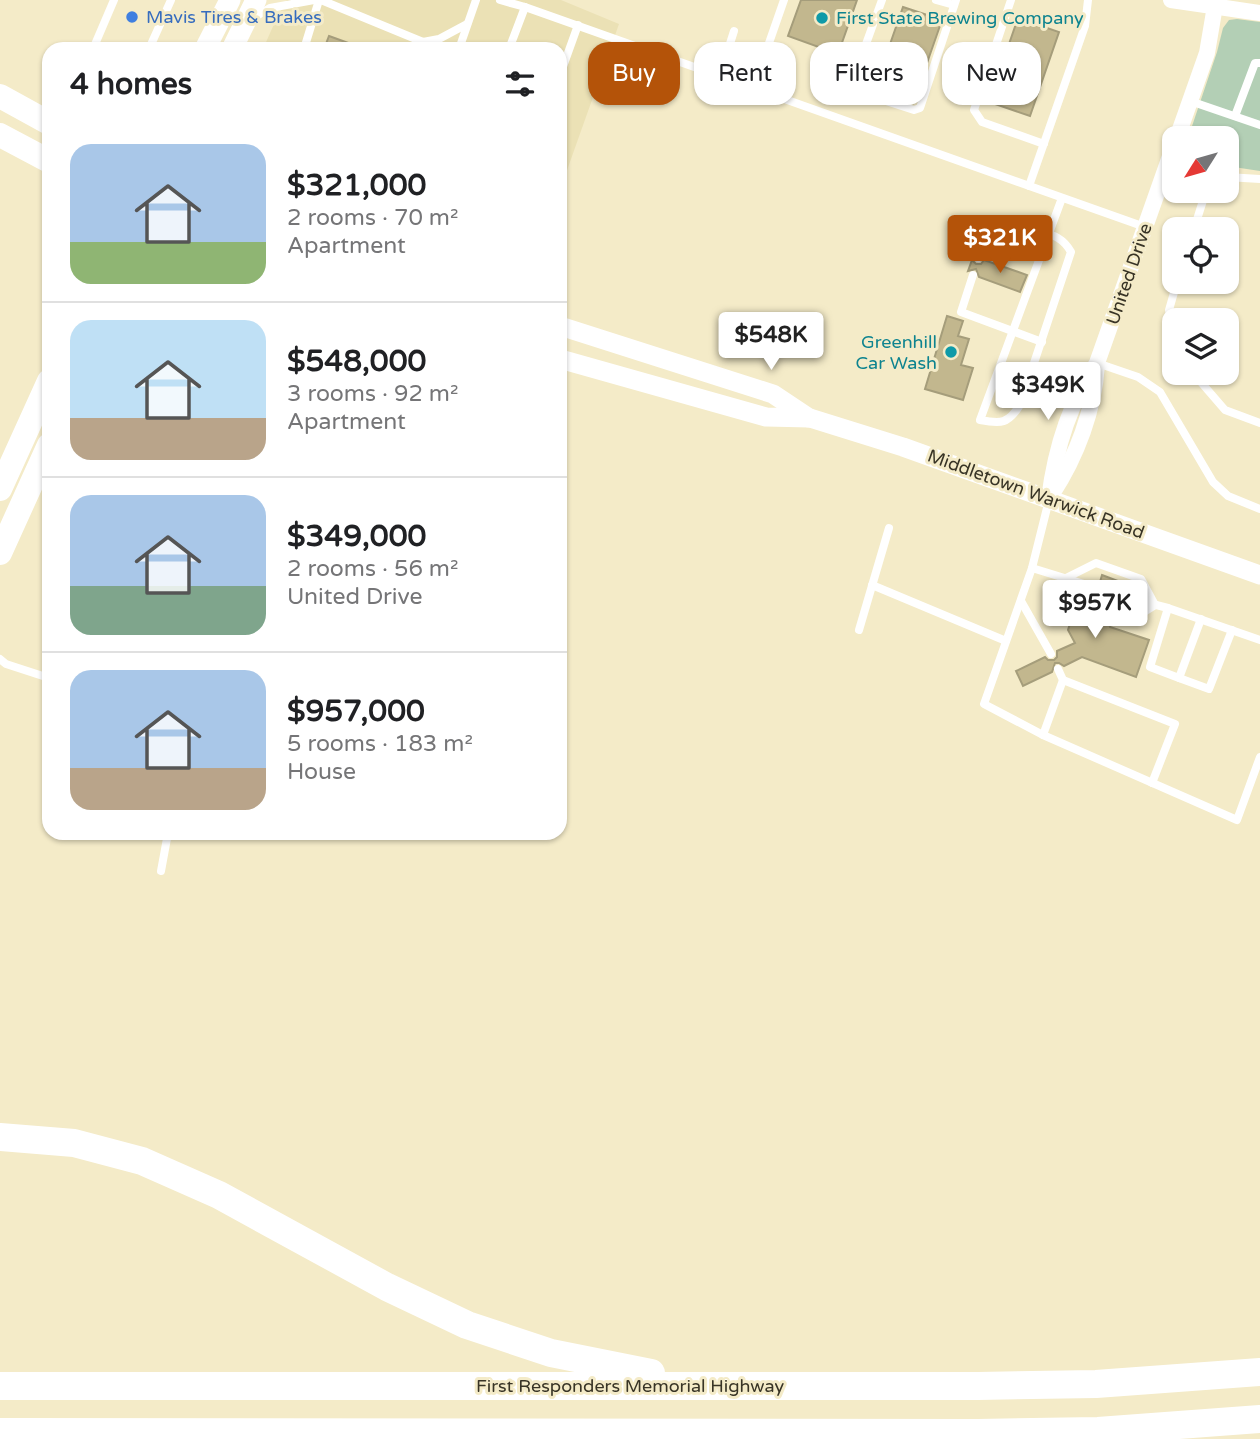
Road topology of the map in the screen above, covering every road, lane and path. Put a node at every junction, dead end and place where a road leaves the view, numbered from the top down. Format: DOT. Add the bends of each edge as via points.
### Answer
graph roads {
  1 [pos="114,0"];
  2 [pos="171,0"];
  3 [pos="230,0"];
  4 [pos="256,0"];
  5 [pos="318,0"];
  6 [pos="476,0"];
  7 [pos="500,0"];
  8 [pos="784,0"];
  9 [pos="882,0"];
  10 [pos="936,0"];
  11 [pos="1011,0"];
  12 [pos="1088,0"];
  13 [pos="1171,0"];
  14 [pos="955,3"];
  15 [pos="525,6"];
  16 [pos="1215,6"];
  17 [pos="1260,13"];
  18 [pos="244,23"];
  19 [pos="467,24"];
  20 [pos="578,25"];
  21 [pos="734,31"];
  22 [pos="96,42"];
  23 [pos="152,42"];
  24 [pos="209,42"];
  25 [pos="235,42"];
  26 [pos="306,42"];
  27 [pos="413,42"];
  28 [pos="432,42"];
  29 [pos="461,42"];
  30 [pos="512,42"];
  31 [pos="730,42"];
  32 [pos="769,42"];
  33 [pos="567,56"];
  34 [pos="1260,63"];
  35 [pos="694,66"];
  36 [pos="0,96"];
  37 [pos="1190,101"];
  38 [pos="796,102"];
  39 [pos="1235,116"];
  40 [pos="42,118"];
  41 [pos="1260,125"];
  42 [pos="1181,126"];
  43 [pos="0,135"];
  44 [pos="1044,144"];
  45 [pos="42,156"];
  46 [pos="1239,178"];
  47 [pos="1260,180"];
  48 [pos="1162,184"];
  49 [pos="1030,186"];
  50 [pos="1062,198"];
  51 [pos="1145,227"];
  52 [pos="1049,233"];
  53 [pos="978,258"];
  54 [pos="973,275"];
  55 [pos="567,328"];
  56 [pos="1012,332"];
  57 [pos="1042,342"];
  58 [pos="567,361"];
  59 [pos="1097,363"];
  60 [pos="1204,385"];
  61 [pos="42,396"];
  62 [pos="810,418"];
  63 [pos="1260,423"];
  64 [pos="42,459"];
  65 [pos="0,489"];
  66 [pos="1049,499"];
  67 [pos="1260,509"];
  68 [pos="889,528"];
  69 [pos="0,552"];
  70 [pos="1032,568"];
  71 [pos="1260,575"];
  72 [pos="1066,578"];
  73 [pos="872,585"];
  74 [pos="1097,588"];
  75 [pos="1121,596"];
  76 [pos="1021,601"];
  77 [pos="1155,606"];
  78 [pos="1168,608"];
  79 [pos="1090,609"];
  80 [pos="1114,618"];
  81 [pos="1200,619"];
  82 [pos="859,630"];
  83 [pos="1232,630"];
  84 [pos="1260,640"];
  85 [pos="1006,641"];
  86 [pos="1051,654"];
  87 [pos="2,663"];
  88 [pos="1058,669"];
  89 [pos="42,676"];
  90 [pos="1179,678"];
  91 [pos="1063,680"];
  92 [pos="1043,735"];
  93 [pos="1260,757"];
  94 [pos="1152,783"];
  95 [pos="167,840"];
  96 [pos="161,871"];
  97 [pos="0,1137"];
  98 [pos="1260,1372"];
  99 [pos="0,1386"];
  100 [pos="723,1386"];
  101 [pos="1260,1419"];
  102 [pos="0,1432"];
  103 [pos="753,1433"];
  104 [pos="714,1439"];
  1 -- 22 [label="lane"];
  2 -- 23 [label="lane"];
  3 -- 24 [label="main road"];
  4 -- 18 [label="main road"];
  5 -- 18 [label="lane" via="270,8"];
  5 -- 26 [label="lane"];
  5 -- 27 [label="lane"];
  6 -- 19 [label="lane"];
  7 -- 15 [label="lane"];
  8 -- 32 [label="lane"];
  9 -- 14 [label="lane" via="854,86 858,92 914,110 920,108"];
  10 -- 14 [label="lane"];
  11 -- 44 [label="lane" via="974,110 982,122"];
  12 -- 44 [label="lane" via="1084,26"];
  13 -- 16 [label="street"];
  15 -- 20 [label="lane"];
  15 -- 30 [label="lane"];
  16 -- 17 [label="street"];
  16 -- 37 [label="street" via="1207,52"];
  18 -- 25 [label="main road"];
  19 -- 28 [label="lane"];
  19 -- 29 [label="lane"];
  20 -- 33 [label="lane"];
  20 -- 35 [label="lane"];
  21 -- 31 [label="lane"];
  34 -- 39 [label="lane" via="1255,62"];
  36 -- 40 [label="main road"];
  37 -- 39 [label="lane"];
  37 -- 42 [label="street"];
  38 -- 49 [label="lane"];
  39 -- 41 [label="lane"];
  43 -- 45 [label="main road"];
  44 -- 49 [label="lane"];
  46 -- 47 [label="lane"];
  48 -- 51 [label="street, United Drive"];
  49 -- 50 [label="lane"];
  50 -- 51 [label="lane"];
  50 -- 52 [label="lane"];
  51 -- 59 [label="street, United Drive"];
  52 -- 53 [label="lane" via="1020,224 996,231 983,244"];
  52 -- 56 [label="lane"];
  52 -- 57 [label="lane" via="1066,242 1071,252"];
  54 -- 56 [label="lane" via="961,312"];
  55 -- 62 [label="street, Middletown Warwick Road" via="773,394"];
  56 -- 57 [label="lane"];
  56 -- 57 [label="lane" via="980,420 997,424 1011,419"];
  58 -- 62 [label="street, Middletown Warwick Road" via="766,417"];
  59 -- 66 [label="street, United Drive" via="1095,393 1069,468"];
  59 -- 67 [label="lane" via="1138,377 1160,392 1213,482 1228,496"];
  60 -- 63 [label="lane" via="1225,410"];
  61 -- 65 [label="main road"];
  62 -- 66 [label="street, Middletown Warwick Road"];
  64 -- 69 [label="main road"];
  66 -- 70 [label="lane"];
  66 -- 71 [label="street, Middletown Warwick Road"];
  68 -- 73 [label="lane"];
  70 -- 72 [label="lane"];
  70 -- 76 [label="lane"];
  72 -- 74 [label="lane"];
  72 -- 77 [label="lane" via="1096,563 1141,579"];
  72 -- 79 [label="lane" via="1079,606"];
  73 -- 82 [label="lane"];
  73 -- 85 [label="lane"];
  75 -- 77 [label="lane"];
  76 -- 85 [label="lane"];
  76 -- 86 [label="lane"];
  77 -- 78 [label="lane"];
  77 -- 80 [label="lane" via="1128,622"];
  78 -- 81 [label="lane"];
  78 -- 90 [label="lane" via="1150,667"];
  81 -- 83 [label="lane"];
  81 -- 90 [label="lane"];
  83 -- 84 [label="lane"];
  83 -- 90 [label="lane" via="1209,689"];
  85 -- 92 [label="lane" via="984,704"];
  87 -- 89 [label="lane"];
  88 -- 91 [label="lane"];
  91 -- 92 [label="lane"];
  91 -- 94 [label="lane" via="1175,723"];
  92 -- 94 [label="lane"];
  93 -- 94 [label="lane" via="1237,820"];
  95 -- 96 [label="lane"];
  97 -- 100 [label="highway" via="74,1143 142,1160 219,1195 427,1307 511,1341"];
  98 -- 100 [label="highway, First Responders Memorial Highway" via="1096,1384"];
  99 -- 100 [label="highway, First Responders Memorial Highway"];
  101 -- 103 [label="highway" via="1098,1431"];
  102 -- 103 [label="highway"];
  103 -- 104 [label="highway"];
}
